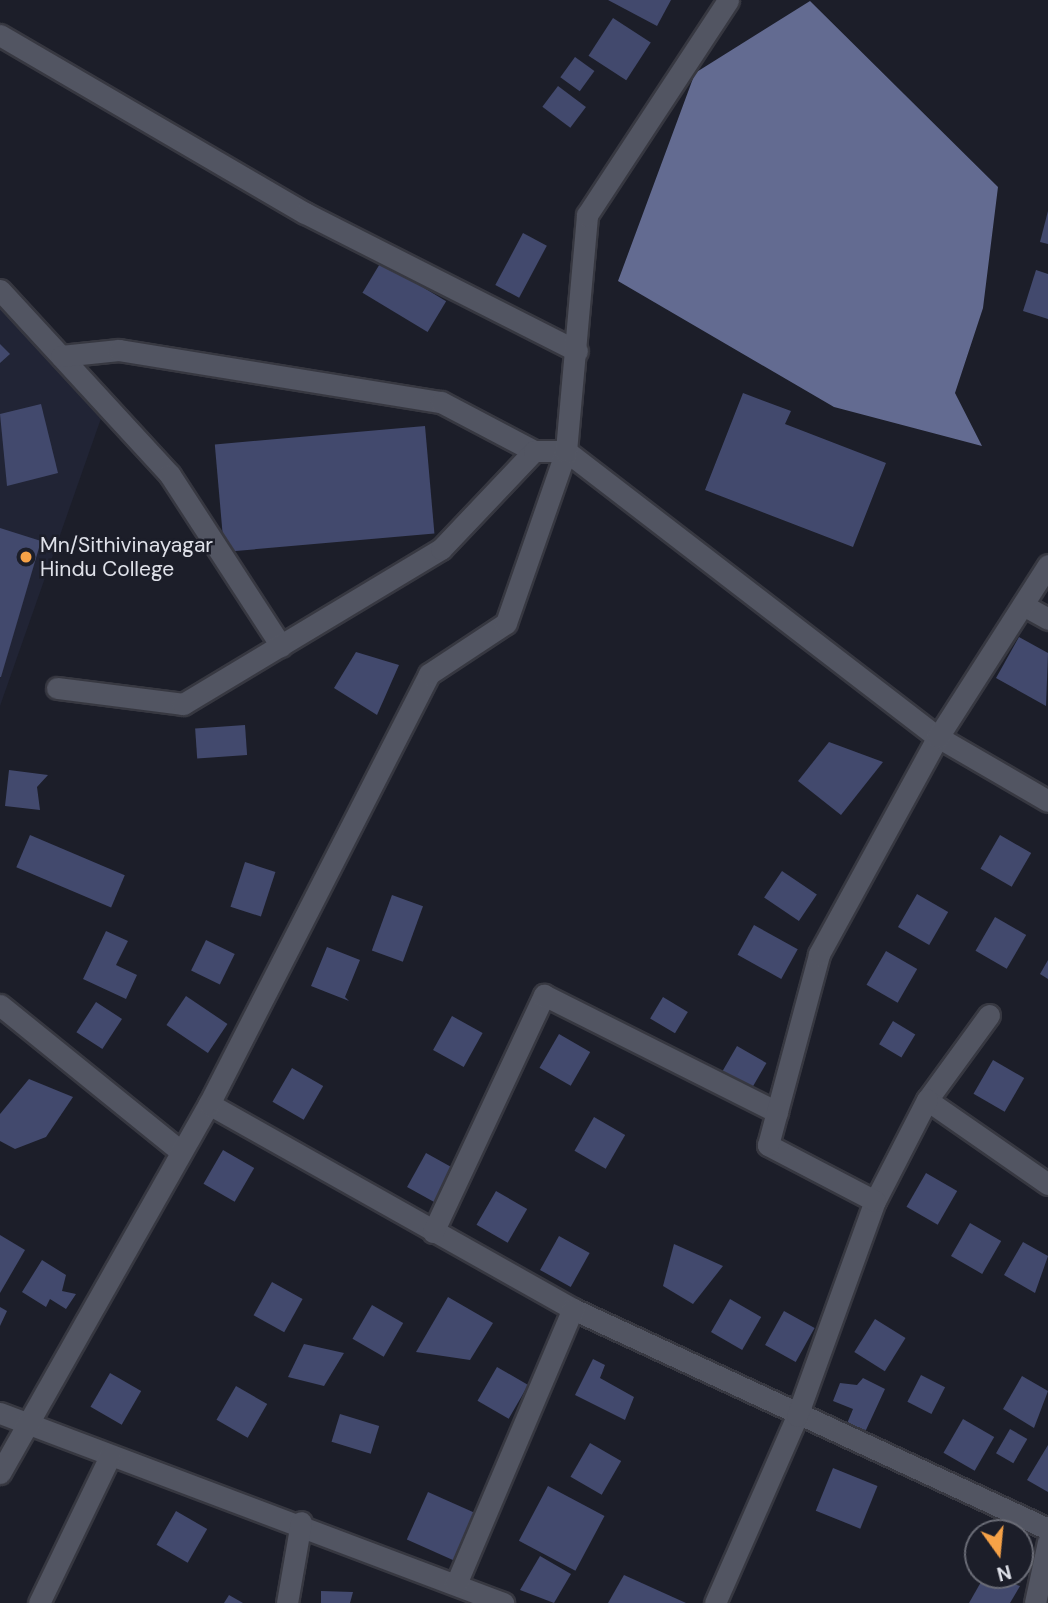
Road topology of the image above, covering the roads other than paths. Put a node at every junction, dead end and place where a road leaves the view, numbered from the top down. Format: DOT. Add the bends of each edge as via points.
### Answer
graph roads {
  1 [pos="728,0"];
  2 [pos="0,35"];
  3 [pos="0,290"];
  4 [pos="577,352"];
  5 [pos="61,356"];
  6 [pos="534,451"];
  7 [pos="566,451"];
  8 [pos="1048,565"];
  9 [pos="1023,605"];
  10 [pos="1048,619"];
  11 [pos="281,646"];
  12 [pos="57,688"];
  13 [pos="939,737"];
  14 [pos="1048,801"];
  15 [pos="0,1005"];
  16 [pos="989,1015"];
  17 [pos="927,1100"];
  18 [pos="209,1104"];
  19 [pos="777,1112"];
  20 [pos="178,1149"];
  21 [pos="1048,1184"];
  22 [pos="875,1201"];
  23 [pos="433,1232"];
  24 [pos="573,1309"];
  25 [pos="0,1413"];
  26 [pos="797,1416"];
  27 [pos="22,1426"];
  28 [pos="110,1456"];
  29 [pos="0,1473"];
  30 [pos="301,1522"];
  31 [pos="1048,1529"];
  32 [pos="1048,1542"];
  33 [pos="456,1584"];
  34 [pos="39,1603"];
  35 [pos="287,1603"];
  36 [pos="503,1603"];
  37 [pos="715,1603"];
  38 [pos="1035,1603"];
  1 -- 4 [label="street" via="587,215"];
  2 -- 4 [label="street" via="305,214"];
  3 -- 5 [label="street"];
  4 -- 7 [label="street"];
  5 -- 6 [label="street" via="119,350 441,402"];
  5 -- 11 [label="street" via="170,475"];
  6 -- 7 [label="street"];
  6 -- 11 [label="street" via="441,549"];
  7 -- 13 [label="street"];
  7 -- 18 [label="street" via="506,623 429,674"];
  8 -- 9 [label="street"];
  9 -- 10 [label="street"];
  9 -- 13 [label="street"];
  11 -- 12 [label="street" via="183,704"];
  13 -- 14 [label="street"];
  13 -- 19 [label="street" via="819,954"];
  15 -- 20 [label="street"];
  16 -- 17 [label="street"];
  17 -- 21 [label="street"];
  17 -- 22 [label="street"];
  18 -- 20 [label="street"];
  18 -- 23 [label="street"];
  19 -- 22 [label="street" via="768,1145"];
  19 -- 23 [label="street" via="544,995"];
  20 -- 27 [label="street"];
  22 -- 26 [label="street"];
  23 -- 24 [label="street"];
  24 -- 26 [label="street"];
  24 -- 33 [label="street"];
  25 -- 27 [label="street"];
  26 -- 31 [label="street"];
  26 -- 37 [label="street"];
  27 -- 28 [label="street"];
  27 -- 29 [label="street"];
  28 -- 30 [label="street"];
  28 -- 34 [label="street"];
  30 -- 33 [label="street"];
  30 -- 35 [label="street"];
  32 -- 38 [label="street"];
  33 -- 36 [label="street"];
}
